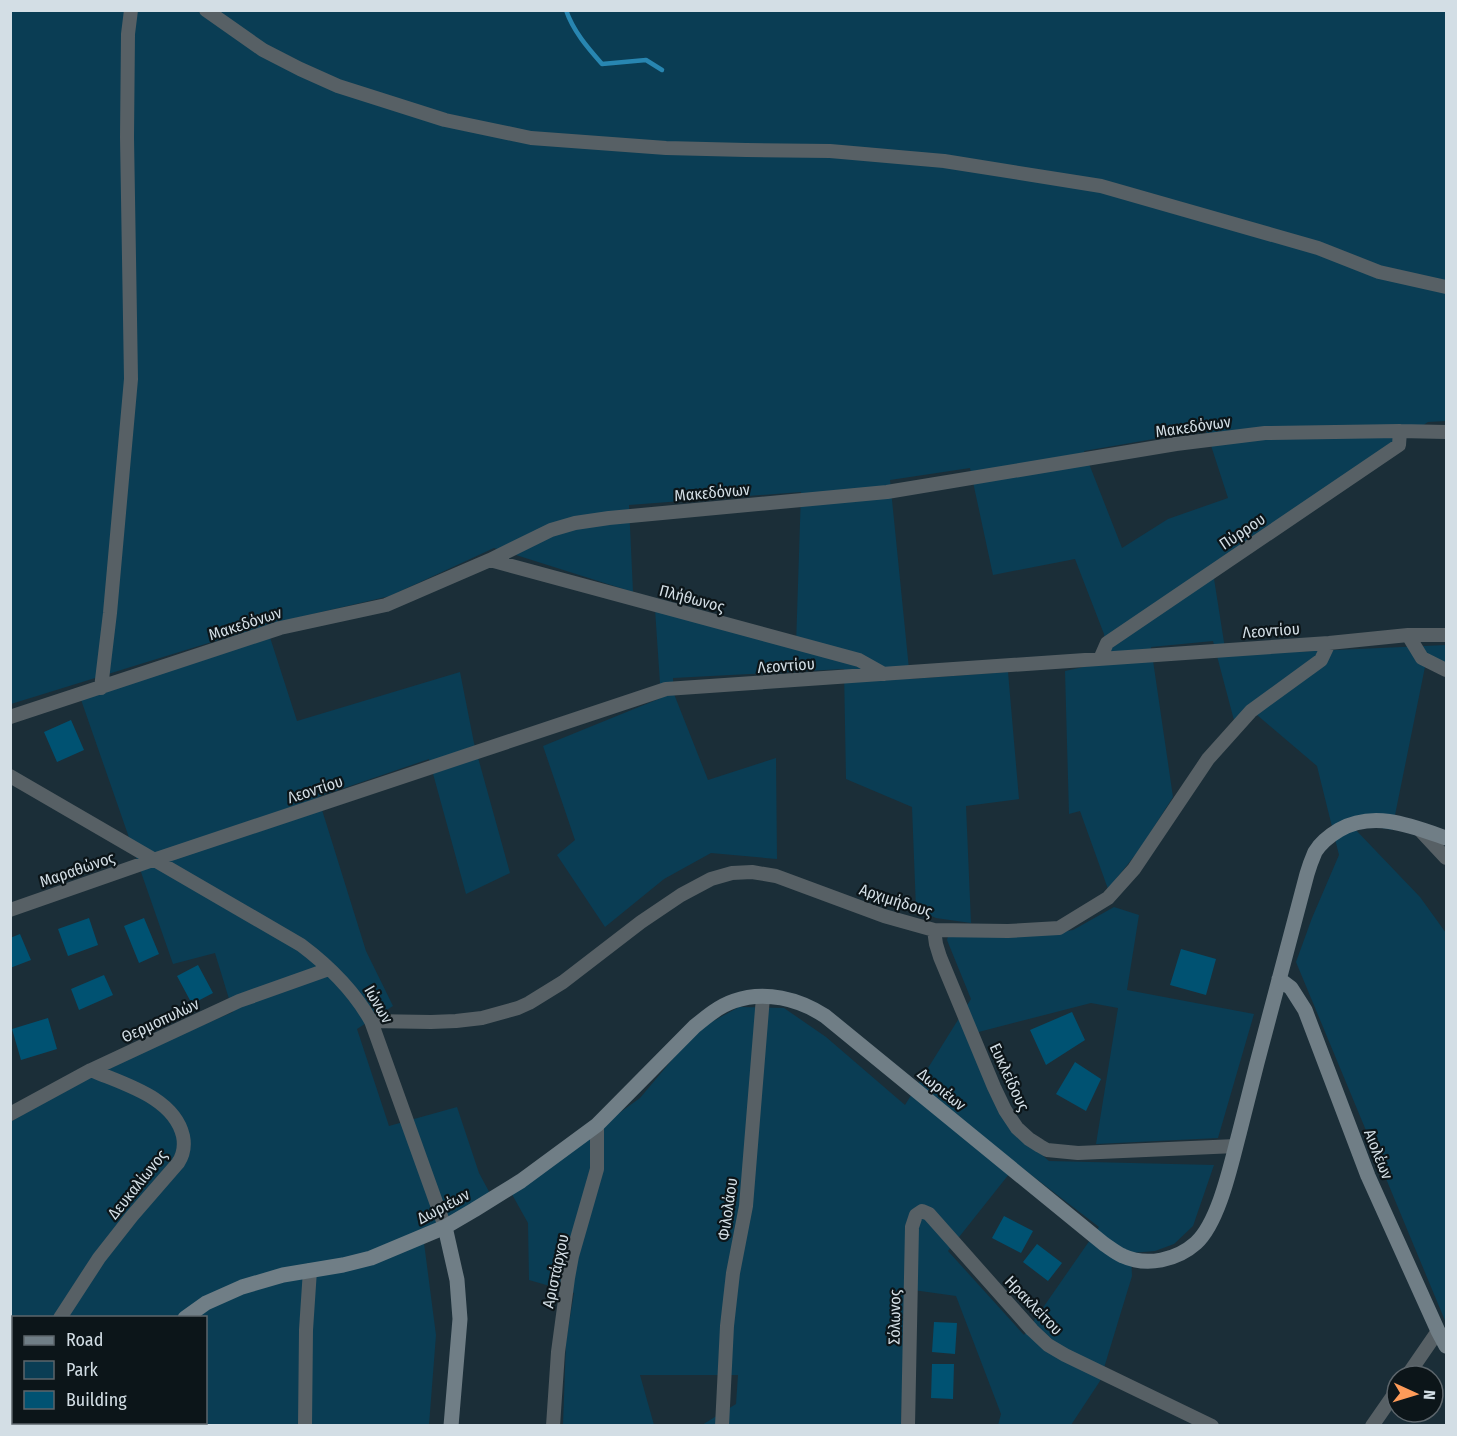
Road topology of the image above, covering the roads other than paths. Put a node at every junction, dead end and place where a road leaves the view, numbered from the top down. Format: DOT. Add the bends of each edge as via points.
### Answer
graph roads {
  1 [pos="131,10"];
  2 [pos="206,10"];
  3 [pos="1446,287"];
  4 [pos="1400,431"];
  5 [pos="1446,432"];
  6 [pos="490,560"];
  7 [pos="1408,635"];
  8 [pos="1446,635"];
  9 [pos="1329,643"];
  10 [pos="1100,659"];
  11 [pos="1446,670"];
  12 [pos="884,674"];
  13 [pos="101,688"];
  14 [pos="10,717"];
  15 [pos="10,776"];
  16 [pos="1419,829"];
  17 [pos="1446,838"];
  18 [pos="1446,858"];
  19 [pos="153,860"];
  20 [pos="10,910"];
  21 [pos="934,930"];
  22 [pos="329,969"];
  23 [pos="1279,979"];
  24 [pos="764,997"];
  25 [pos="371,1021"];
  26 [pos="91,1070"];
  27 [pos="10,1114"];
  28 [pos="597,1125"];
  29 [pos="1236,1146"];
  30 [pos="919,1212"];
  31 [pos="445,1227"];
  32 [pos="310,1270"];
  33 [pos="61,1316"];
  34 [pos="186,1316"];
  35 [pos="1438,1331"];
  36 [pos="1446,1346"];
  37 [pos="1415,1364"];
  38 [pos="1385,1407"];
  39 [pos="302,1424"];
  40 [pos="451,1425"];
  41 [pos="553,1425"];
  42 [pos="722,1425"];
  43 [pos="908,1425"];
  44 [pos="1212,1425"];
  45 [pos="1372,1425"];
  1 -- 13 [label="street" via="130,379"];
  2 -- 3 [label="street" via="263,50 300,69 338,86 445,120 531,138 666,148 841,152 944,161 1101,186 1318,249 1379,272"];
  4 -- 5 [label="street, Μακεδόνων"];
  4 -- 6 [label="street, Μακεδόνων" via="1265,433 886,492 609,518 551,530"];
  4 -- 10 [label="street, Πύρρου" via="1399,445 1107,643"];
  6 -- 12 [label="street, Πλήθωνος" via="859,660"];
  6 -- 13 [label="street, Μακεδόνων" via="387,604 280,628"];
  7 -- 8 [label="street, Λεοντίου"];
  7 -- 9 [label="street, Λεοντίου"];
  7 -- 11 [label="street" via="1422,658"];
  9 -- 10 [label="street, Λεοντίου"];
  9 -- 21 [label="street, Αρχιμήδους" via="1321,660 1251,711 1208,759 1134,869 1108,898 1059,928"];
  10 -- 12 [label="street, Λεοντίου"];
  12 -- 19 [label="street, Λεοντίου" via="666,689"];
  13 -- 14 [label="street, Μακεδόνων"];
  15 -- 19 [label="street, Ιώνων"];
  16 -- 17 [label="street, Δωριέων"];
  16 -- 18 [label="street"];
  16 -- 23 [label="street, Δωριέων" via="1389,821 1364,821 1342,828 1323,842 1307,874"];
  19 -- 20 [label="street, Μαραθώνος"];
  19 -- 22 [label="street, Ιώνων" via="301,945"];
  21 -- 25 [label="street, Αρχιμήδους" via="776,876 732,873 681,895 563,982 518,1008 456,1021"];
  21 -- 29 [label="street, Ευκλείδους" via="940,957 994,1087 1012,1121 1033,1142 1047,1150 1078,1153"];
  22 -- 25 [label="street, Ιώνων"];
  22 -- 26 [label="street, Θερμοπυλών" via="239,1001"];
  23 -- 29 [label="street, Δωριέων"];
  23 -- 35 [label="street, Αιολέων" via="1291,988 1305,1010 1368,1176"];
  24 -- 28 [label="street, Δωριέων" via="734,1001 707,1016"];
  24 -- 29 [label="street, Δωριέων" via="796,1001 825,1016 1124,1257 1145,1261 1168,1258 1197,1242 1216,1209"];
  24 -- 42 [label="street, Φιλολάου" via="746,1206 727,1326"];
  25 -- 31 [label="street, Ιώνων"];
  26 -- 27 [label="street, Θερμοπυλών"];
  26 -- 33 [label="street, Δευκαλίωνος" via="161,1103 181,1129 184,1146 178,1163 99,1258"];
  28 -- 31 [label="street, Δωριέων" via="520,1181"];
  28 -- 41 [label="street, Αριστάρχου" via="597,1169 568,1278"];
  30 -- 43 [label="street, Σόλωνος" via="912,1227"];
  30 -- 44 [label="street, Ηρακλείτου" via="929,1214 1048,1345"];
  31 -- 32 [label="street, Δωριέων" via="371,1258"];
  31 -- 40 [label="street, Ιώνων" via="459,1300"];
  32 -- 34 [label="street, Δωριέων" via="242,1287"];
  32 -- 39 [label="street"];
  35 -- 36 [label="street, Αιολέων"];
  35 -- 37 [label="street"];
  38 -- 45 [label="street"];
}
